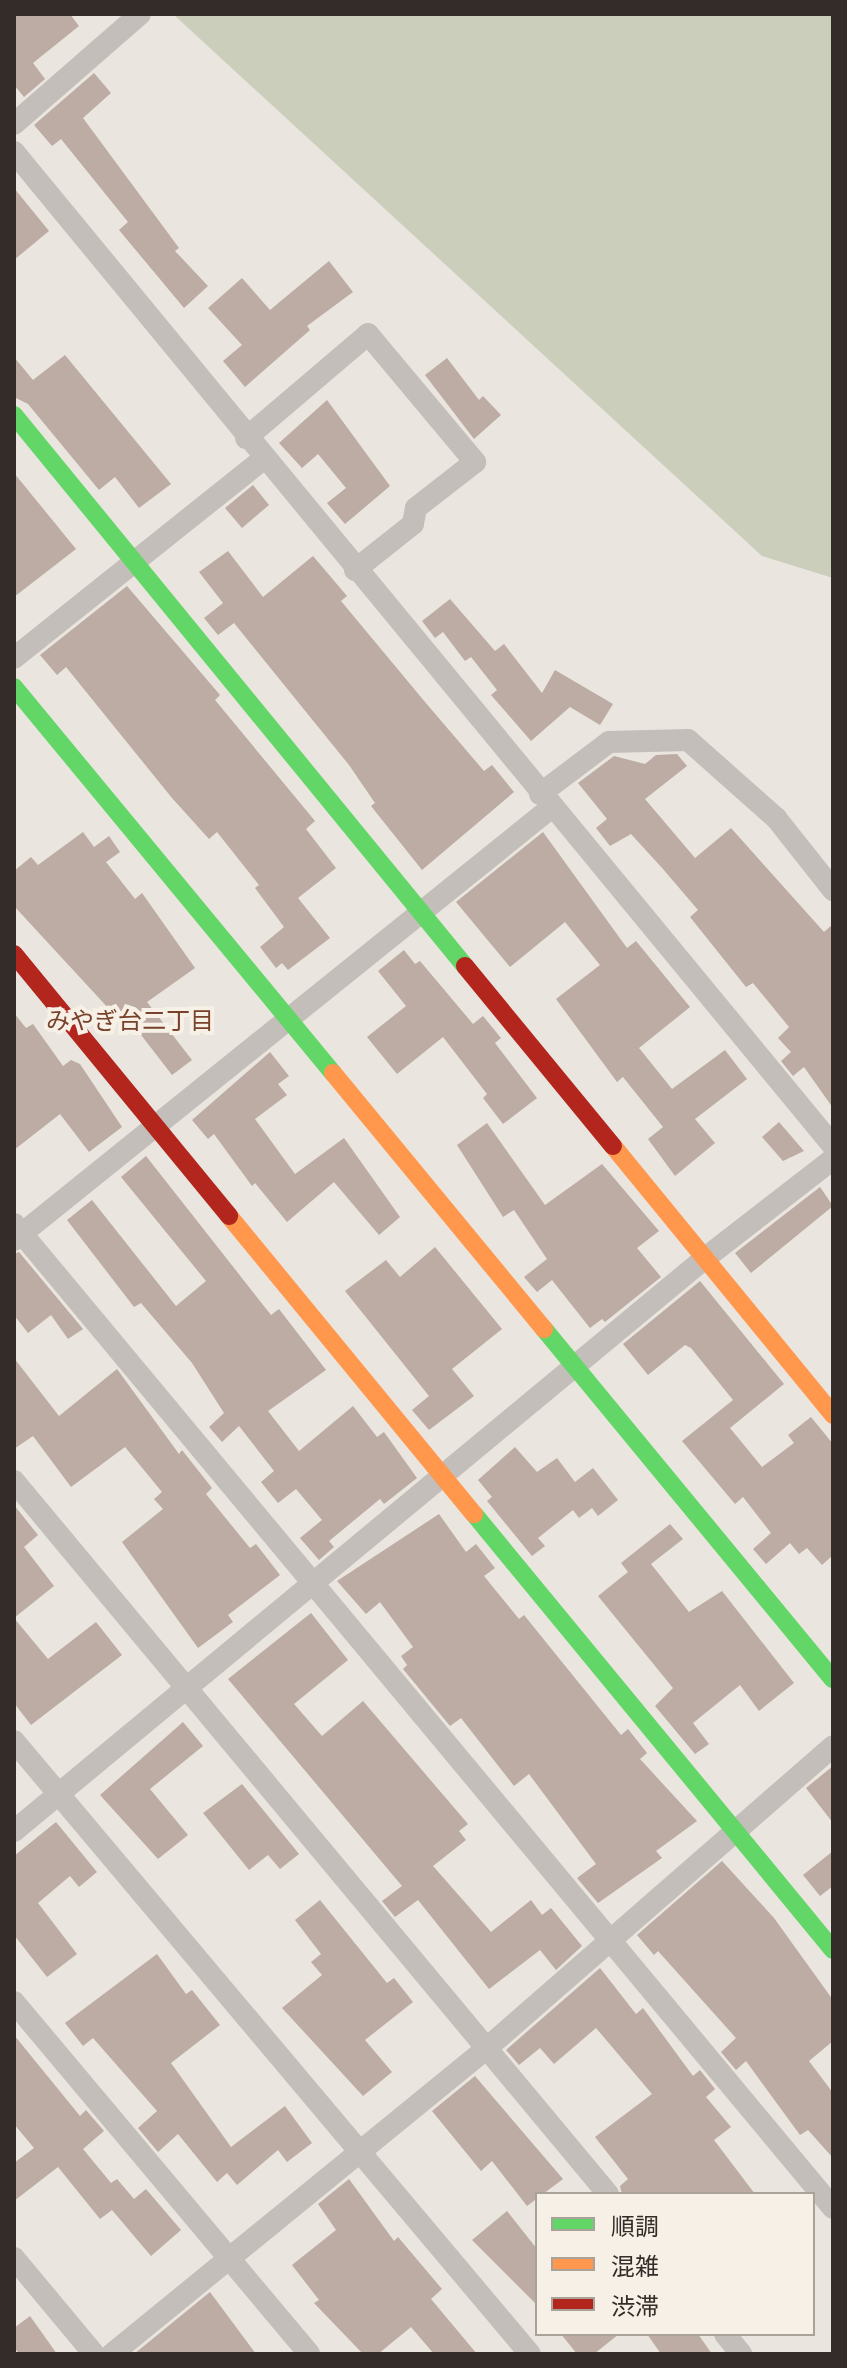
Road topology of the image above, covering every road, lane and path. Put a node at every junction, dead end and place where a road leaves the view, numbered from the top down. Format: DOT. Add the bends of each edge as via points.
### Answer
graph roads {
  1 [pos="140,14"];
  2 [pos="14,124"];
  3 [pos="14,152"];
  4 [pos="14,415"];
  5 [pos="246,438"];
  6 [pos="263,459"];
  7 [pos="134,562"];
  8 [pos="355,570"];
  9 [pos="14,658"];
  10 [pos="14,687"];
  11 [pos="546,801"];
  12 [pos="833,890"];
  13 [pos="425,913"];
  14 [pos="14,954"];
  15 [pos="289,1024"];
  16 [pos="156,1129"];
  17 [pos="833,1146"];
  18 [pos="833,1159"];
  19 [pos="16,1233"];
  20 [pos="704,1259"];
  21 [pos="576,1368"];
  22 [pos="833,1415"];
  23 [pos="441,1479"];
  24 [pos="14,1481"];
  25 [pos="310,1586"];
  26 [pos="833,1679"];
  27 [pos="184,1688"];
  28 [pos="14,1741"];
  29 [pos="833,1746"];
  30 [pos="58,1793"];
  31 [pos="14,1831"];
  32 [pos="736,1831"];
  33 [pos="611,1942"];
  34 [pos="833,1950"];
  35 [pos="14,2002"];
  36 [pos="487,2048"];
  37 [pos="360,2150"];
  38 [pos="606,2192"];
  39 [pos="833,2208"];
  40 [pos="14,2258"];
  41 [pos="229,2258"];
  42 [pos="727,2336"];
  43 [pos="94,2354"];
  44 [pos="112,2354"];
  45 [pos="309,2354"];
  46 [pos="530,2354"];
  47 [pos="741,2354"];
  1 -- 2 [label="street"];
  3 -- 5 [label="street"];
  4 -- 7 [label="street"];
  5 -- 6 [label="street"];
  5 -- 8 [label="street" via="368,334 475,462 416,508 413,524"];
  6 -- 7 [label="street"];
  6 -- 8 [label="street"];
  7 -- 9 [label="street"];
  7 -- 13 [label="street"];
  8 -- 11 [label="street"];
  10 -- 15 [label="street"];
  11 -- 12 [label="street" via="609,742 688,740 776,818"];
  11 -- 13 [label="street"];
  11 -- 17 [label="street"];
  13 -- 15 [label="street"];
  13 -- 20 [label="street"];
  14 -- 16 [label="street"];
  15 -- 16 [label="street"];
  15 -- 21 [label="street"];
  16 -- 19 [label="street"];
  16 -- 23 [label="street"];
  18 -- 20 [label="street"];
  19 -- 25 [label="street"];
  20 -- 21 [label="street"];
  20 -- 22 [label="street"];
  21 -- 23 [label="street"];
  21 -- 26 [label="street"];
  23 -- 25 [label="street"];
  23 -- 32 [label="street"];
  24 -- 27 [label="street"];
  25 -- 27 [label="street"];
  25 -- 33 [label="street"];
  27 -- 30 [label="street"];
  27 -- 36 [label="street"];
  28 -- 30 [label="street"];
  29 -- 32 [label="street"];
  30 -- 31 [label="street"];
  30 -- 37 [label="street"];
  32 -- 33 [label="street"];
  32 -- 34 [label="street"];
  33 -- 36 [label="street"];
  33 -- 39 [label="street"];
  35 -- 41 [label="street"];
  36 -- 37 [label="street"];
  36 -- 38 [label="street"];
  37 -- 41 [label="street"];
  37 -- 46 [label="street"];
  40 -- 43 [label="street"];
  41 -- 44 [label="street"];
  41 -- 45 [label="street"];
  42 -- 47 [label="street"];
}
